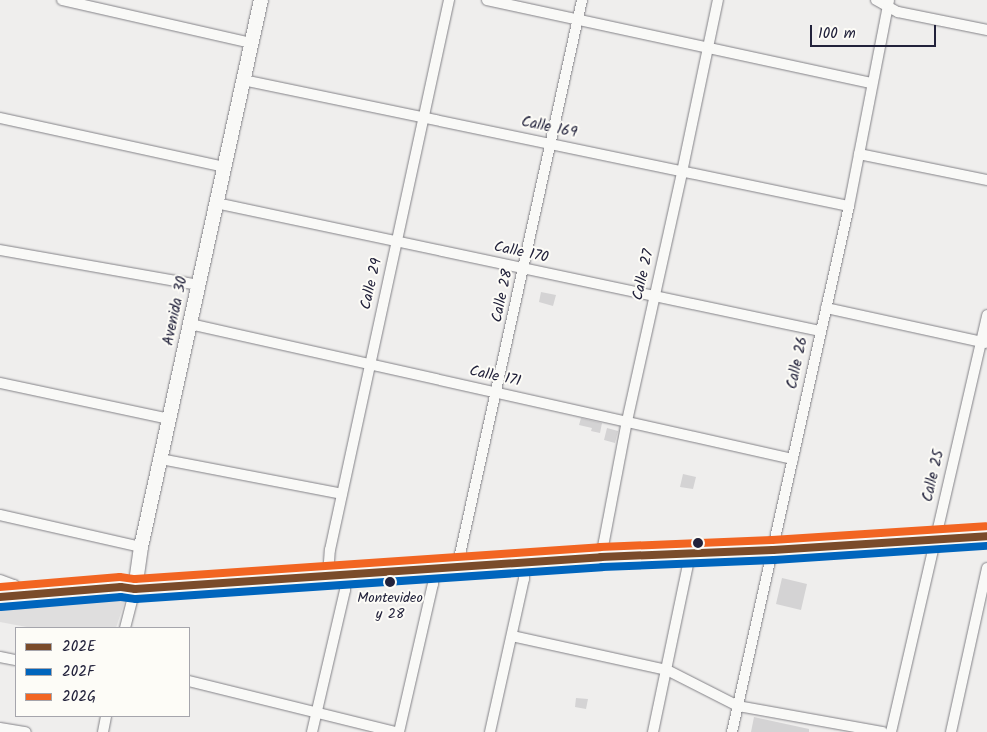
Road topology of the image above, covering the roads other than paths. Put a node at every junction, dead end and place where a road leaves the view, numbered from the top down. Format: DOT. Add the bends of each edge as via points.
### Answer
graph roads {
  1 [pos="62,0"];
  2 [pos="261,0"];
  3 [pos="449,0"];
  4 [pos="487,0"];
  5 [pos="582,0"];
  6 [pos="718,0"];
  7 [pos="876,0"];
  8 [pos="889,4"];
  9 [pos="578,18"];
  10 [pos="987,30"];
  11 [pos="251,43"];
  12 [pos="707,47"];
  13 [pos="243,80"];
  14 [pos="872,83"];
  15 [pos="0,118"];
  16 [pos="425,118"];
  17 [pos="551,144"];
  18 [pos="859,154"];
  19 [pos="224,168"];
  20 [pos="682,172"];
  21 [pos="987,180"];
  22 [pos="216,203"];
  23 [pos="849,206"];
  24 [pos="397,241"];
  25 [pos="0,250"];
  26 [pos="524,269"];
  27 [pos="198,285"];
  28 [pos="655,295"];
  29 [pos="826,308"];
  30 [pos="987,315"];
  31 [pos="190,324"];
  32 [pos="820,331"];
  33 [pos="984,342"];
  34 [pos="369,365"];
  35 [pos="0,384"];
  36 [pos="497,393"];
  37 [pos="169,419"];
  38 [pos="627,421"];
  39 [pos="161,459"];
  40 [pos="793,459"];
  41 [pos="342,494"];
  42 [pos="0,515"];
  43 [pos="987,536"];
  44 [pos="934,540"];
  45 [pos="141,546"];
  46 [pos="772,550"];
  47 [pos="690,554"];
  48 [pos="601,557"];
  49 [pos="524,563"];
  50 [pos="458,568"];
  51 [pos="987,568"];
  52 [pos="434,570"];
  53 [pos="345,575"];
  54 [pos="328,576"];
  55 [pos="0,580"];
  56 [pos="135,589"];
  57 [pos="23,596"];
  58 [pos="0,597"];
  59 [pos="125,627"];
  60 [pos="512,636"];
  61 [pos="0,657"];
  62 [pos="15,660"];
  63 [pos="667,670"];
  64 [pos="190,681"];
  65 [pos="738,706"];
  66 [pos="317,712"];
  67 [pos="106,717"];
  68 [pos="0,728"];
  69 [pos="26,732"];
  70 [pos="103,732"];
  71 [pos="312,732"];
  72 [pos="397,732"];
  73 [pos="490,732"];
  74 [pos="653,732"];
  75 [pos="732,732"];
  76 [pos="883,732"];
  77 [pos="891,732"];
  78 [pos="951,732"];
  1 -- 11 [label="street"];
  2 -- 11 [label="main road, Avenida 30"];
  3 -- 16 [label="street, Calle 29"];
  4 -- 9 [label="street"];
  5 -- 9 [label="street, Calle 28"];
  6 -- 12 [label="street, Calle 27"];
  7 -- 8 [label="street"];
  8 -- 10 [label="street" via="898,12"];
  8 -- 14 [label="street, Calle 26"];
  9 -- 12 [label="street"];
  9 -- 17 [label="street, Calle 28"];
  11 -- 13 [label="main road, Avenida 30"];
  12 -- 14 [label="street"];
  12 -- 20 [label="street, Calle 27"];
  13 -- 16 [label="street, Calle 169"];
  13 -- 19 [label="main road, Avenida 30"];
  14 -- 18 [label="street, Calle 26"];
  15 -- 19 [label="street"];
  16 -- 17 [label="street, Calle 169"];
  16 -- 24 [label="street, Calle 29"];
  17 -- 20 [label="street, Calle 169"];
  17 -- 26 [label="street, Calle 28"];
  18 -- 21 [label="street"];
  18 -- 23 [label="street, Calle 26"];
  19 -- 22 [label="main road, Avenida 30"];
  20 -- 23 [label="street, Calle 169"];
  20 -- 28 [label="street, Calle 27"];
  22 -- 24 [label="street, Calle 170"];
  22 -- 27 [label="main road, Avenida 30"];
  23 -- 29 [label="street, Calle 26"];
  24 -- 26 [label="street, Calle 170"];
  24 -- 34 [label="street, Calle 29"];
  25 -- 27 [label="street"];
  26 -- 28 [label="street, Calle 170"];
  26 -- 36 [label="street, Calle 28"];
  27 -- 31 [label="main road, Avenida 30"];
  28 -- 32 [label="street, Calle 170"];
  28 -- 38 [label="street, Calle 27"];
  29 -- 32 [label="street, Calle 26"];
  29 -- 33 [label="street"];
  30 -- 33 [label="street, Calle 25"];
  31 -- 34 [label="street, Calle 171"];
  31 -- 37 [label="main road, Avenida 30"];
  32 -- 40 [label="street, Calle 26"];
  33 -- 44 [label="street, Calle 25"];
  34 -- 36 [label="street, Calle 171"];
  34 -- 41 [label="street, Calle 29"];
  35 -- 37 [label="street"];
  36 -- 38 [label="street, Calle 171"];
  36 -- 50 [label="street, Calle 28"];
  37 -- 39 [label="main road, Avenida 30"];
  38 -- 40 [label="street, Calle 171"];
  38 -- 48 [label="street, Calle 27"];
  39 -- 41 [label="street"];
  39 -- 45 [label="main road, Avenida 30"];
  40 -- 46 [label="street, Calle 26"];
  41 -- 54 [label="street, Calle 29" via="328,556"];
  42 -- 45 [label="street"];
  43 -- 44 [label="main road"];
  44 -- 46 [label="main road"];
  44 -- 77 [label="street, Calle 25"];
  45 -- 56 [label="main road, Avenida 30"];
  46 -- 47 [label="main road"];
  46 -- 65 [label="street, Calle 26"];
  47 -- 48 [label="main road"];
  47 -- 63 [label="street"];
  48 -- 49 [label="main road"];
  49 -- 50 [label="main road"];
  49 -- 60 [label="street" via="524,579"];
  50 -- 52 [label="main road"];
  51 -- 78 [label="street"];
  52 -- 53 [label="main road"];
  52 -- 72 [label="street" via="434,584"];
  53 -- 54 [label="main road"];
  53 -- 66 [label="street" via="345,590"];
  54 -- 56 [label="main road"];
  55 -- 57 [label="street" via="14,585"];
  56 -- 57 [label="main road" via="121,586"];
  56 -- 59 [label="street, Avenida 30"];
  57 -- 58 [label="main road"];
  60 -- 63 [label="street"];
  60 -- 73 [label="street"];
  61 -- 62 [label="street"];
  63 -- 65 [label="street"];
  63 -- 74 [label="street"];
  64 -- 66 [label="street"];
  65 -- 75 [label="street, Calle 26"];
  65 -- 76 [label="street"];
  66 -- 71 [label="street"];
  66 -- 72 [label="street"];
  67 -- 70 [label="street"];
  68 -- 69 [label="street"];
}
